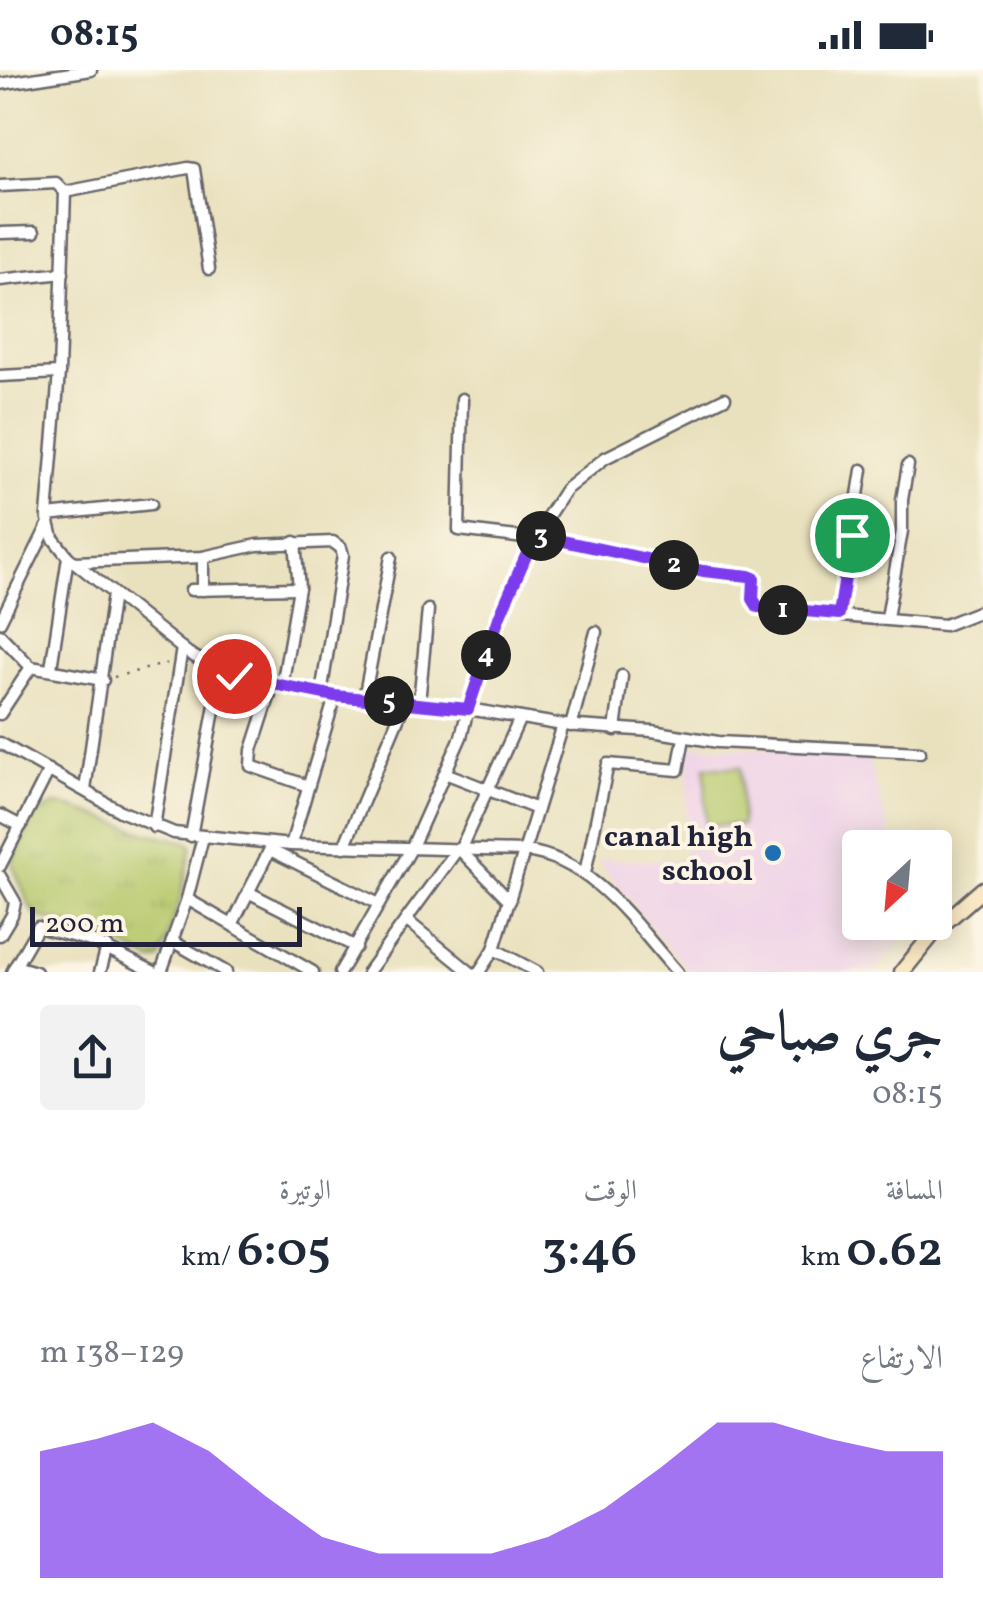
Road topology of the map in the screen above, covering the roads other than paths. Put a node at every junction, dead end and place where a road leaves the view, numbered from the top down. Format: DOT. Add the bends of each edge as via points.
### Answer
graph roads {
  1 [pos="91,70"];
  2 [pos="0,84"];
  3 [pos="0,186"];
  4 [pos="65,192"];
  5 [pos="34,232"];
  6 [pos="0,233"];
  7 [pos="209,269"];
  8 [pos="63,273"];
  9 [pos="0,280"];
  10 [pos="59,374"];
  11 [pos="0,376"];
  12 [pos="725,398"];
  13 [pos="462,399"];
  14 [pos="908,465"];
  15 [pos="862,470"];
  16 [pos="151,504"];
  17 [pos="47,520"];
  18 [pos="534,537"];
  19 [pos="295,542"];
  20 [pos="204,557"];
  21 [pos="391,557"];
  22 [pos="71,559"];
  23 [pos="300,588"];
  24 [pos="113,594"];
  25 [pos="428,610"];
  26 [pos="983,610"];
  27 [pos="839,614"];
  28 [pos="887,618"];
  29 [pos="0,622"];
  30 [pos="596,632"];
  31 [pos="0,636"];
  32 [pos="181,654"];
  33 [pos="30,667"];
  34 [pos="50,668"];
  35 [pos="221,672"];
  36 [pos="622,676"];
  37 [pos="103,680"];
  38 [pos="278,685"];
  39 [pos="320,694"];
  40 [pos="335,696"];
  41 [pos="364,699"];
  42 [pos="405,702"];
  43 [pos="419,704"];
  44 [pos="468,709"];
  45 [pos="0,714"];
  46 [pos="520,718"];
  47 [pos="567,725"];
  48 [pos="614,730"];
  49 [pos="684,738"];
  50 [pos="0,743"];
  51 [pos="920,752"];
  52 [pos="49,770"];
  53 [pos="445,773"];
  54 [pos="308,786"];
  55 [pos="86,790"];
  56 [pos="489,792"];
  57 [pos="537,810"];
  58 [pos="0,815"];
  59 [pos="21,826"];
  60 [pos="154,827"];
  61 [pos="197,837"];
  62 [pos="291,845"];
  63 [pos="271,847"];
  64 [pos="344,847"];
  65 [pos="411,849"];
  66 [pos="458,850"];
  67 [pos="525,852"];
  68 [pos="0,866"];
  69 [pos="584,873"];
  70 [pos="0,876"];
  71 [pos="983,889"];
  72 [pos="248,892"];
  73 [pos="187,899"];
  74 [pos="510,900"];
  75 [pos="379,904"];
  76 [pos="406,920"];
  77 [pos="233,923"];
  78 [pos="0,935"];
  79 [pos="172,941"];
  80 [pos="107,947"];
  81 [pos="356,947"];
  82 [pos="494,949"];
  83 [pos="516,968"];
  84 [pos="14,969"];
  85 [pos="36,972"];
  86 [pos="100,972"];
  87 [pos="157,972"];
  88 [pos="226,972"];
  89 [pos="312,972"];
  90 [pos="340,972"];
  91 [pos="368,972"];
  92 [pos="470,972"];
  93 [pos="478,972"];
  94 [pos="537,972"];
  95 [pos="677,972"];
  96 [pos="902,972"];
  1 -- 2 [label="street"];
  3 -- 4 [label="street" via="56,183"];
  4 -- 7 [label="street" via="194,170"];
  4 -- 8 [label="street"];
  5 -- 6 [label="street"];
  8 -- 9 [label="street"];
  8 -- 10 [label="street"];
  10 -- 11 [label="street"];
  10 -- 17 [label="street"];
  12 -- 18 [label="street" via="588,469"];
  13 -- 18 [label="street" via="460,530"];
  14 -- 28 [label="street"];
  15 -- 27 [label="street"];
  16 -- 17 [label="street"];
  17 -- 22 [label="street"];
  17 -- 29 [label="street"];
  18 -- 27 [label="street" via="749,576 758,607"];
  18 -- 44 [label="street"];
  19 -- 20 [label="street"];
  19 -- 23 [label="street"];
  19 -- 39 [label="street" via="332,542 343,555"];
  20 -- 22 [label="street"];
  20 -- 23 [label="street" via="197,590"];
  21 -- 41 [label="street"];
  22 -- 24 [label="street"];
  22 -- 34 [label="street"];
  23 -- 38 [label="street"];
  24 -- 32 [label="street"];
  24 -- 37 [label="street"];
  25 -- 43 [label="street"];
  26 -- 28 [label="street" via="945,625"];
  27 -- 28 [label="street"];
  30 -- 47 [label="street"];
  31 -- 33 [label="street"];
  32 -- 35 [label="street"];
  32 -- 60 [label="street"];
  33 -- 34 [label="street"];
  33 -- 45 [label="street"];
  34 -- 37 [label="street"];
  35 -- 38 [label="street"];
  35 -- 61 [label="street"];
  36 -- 48 [label="street"];
  37 -- 55 [label="street"];
  38 -- 39 [label="street"];
  38 -- 54 [label="street" via="251,766"];
  39 -- 40 [label="street"];
  40 -- 41 [label="street"];
  40 -- 54 [label="street"];
  41 -- 42 [label="street"];
  42 -- 43 [label="street"];
  42 -- 64 [label="street"];
  43 -- 44 [label="street"];
  44 -- 46 [label="street"];
  44 -- 53 [label="street"];
  46 -- 47 [label="street"];
  46 -- 56 [label="street"];
  47 -- 48 [label="street"];
  47 -- 57 [label="street"];
  48 -- 49 [label="street"];
  49 -- 51 [label="street"];
  49 -- 69 [label="street" via="678,770 609,763"];
  50 -- 52 [label="street"];
  52 -- 55 [label="street"];
  52 -- 59 [label="street"];
  53 -- 56 [label="street"];
  53 -- 65 [label="street"];
  54 -- 62 [label="street"];
  55 -- 60 [label="street"];
  56 -- 57 [label="street"];
  56 -- 66 [label="street"];
  57 -- 67 [label="street"];
  58 -- 59 [label="street"];
  59 -- 68 [label="street"];
  60 -- 61 [label="street"];
  61 -- 63 [label="street"];
  61 -- 73 [label="street"];
  62 -- 63 [label="street"];
  62 -- 64 [label="street"];
  63 -- 72 [label="street"];
  63 -- 75 [label="street"];
  64 -- 65 [label="street"];
  65 -- 66 [label="street"];
  65 -- 75 [label="street"];
  66 -- 67 [label="street"];
  66 -- 74 [label="street"];
  66 -- 76 [label="street"];
  67 -- 69 [label="street"];
  67 -- 74 [label="street"];
  69 -- 95 [label="street"];
  70 -- 78 [label="street" via="15,902"];
  71 -- 96 [label="street" via="936,930"];
  72 -- 77 [label="street"];
  72 -- 81 [label="street"];
  73 -- 77 [label="street"];
  73 -- 79 [label="street"];
  74 -- 82 [label="street"];
  75 -- 81 [label="street"];
  76 -- 91 [label="street"];
  76 -- 92 [label="street"];
  77 -- 89 [label="street"];
  79 -- 87 [label="street"];
  79 -- 88 [label="street"];
  80 -- 84 [label="street" via="38,928"];
  80 -- 86 [label="street"];
  80 -- 87 [label="street"];
  81 -- 90 [label="street"];
  82 -- 83 [label="street"];
  82 -- 93 [label="street"];
  83 -- 94 [label="street"];
  84 -- 85 [label="street"];
}
